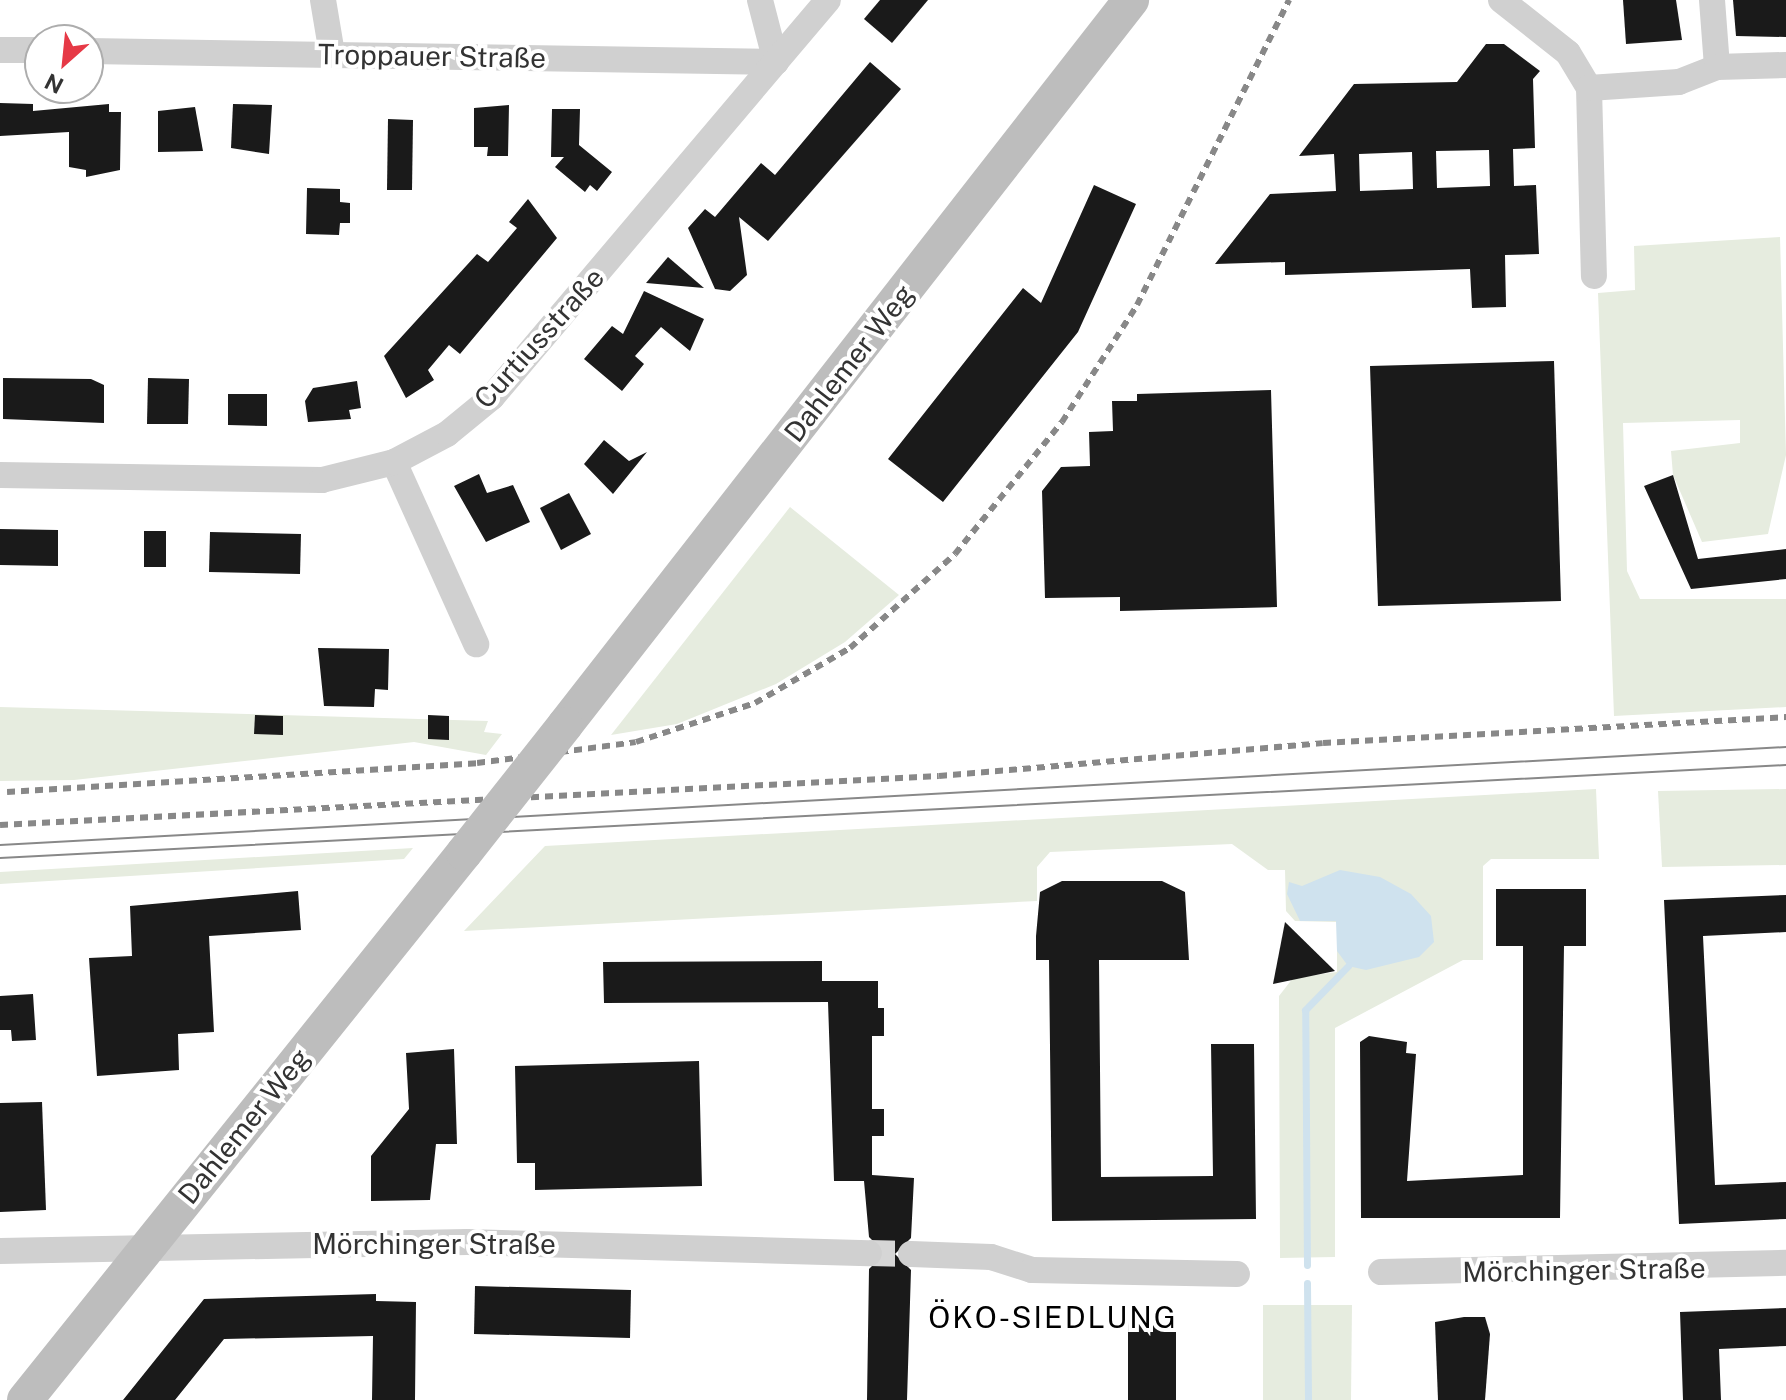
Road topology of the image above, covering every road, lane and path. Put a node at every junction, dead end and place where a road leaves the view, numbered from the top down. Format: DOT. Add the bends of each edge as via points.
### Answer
graph roads {
  1 [pos="323,0"];
  2 [pos="760,0"];
  3 [pos="828,0"];
  4 [pos="1131,0"];
  5 [pos="1501,0"];
  6 [pos="1712,0"];
  7 [pos="0,50"];
  8 [pos="24,50"];
  9 [pos="104,51"];
  10 [pos="332,54"];
  11 [pos="776,62"];
  12 [pos="1786,65"];
  13 [pos="1717,67"];
  14 [pos="1589,88"];
  15 [pos="1594,276"];
  16 [pos="394,462"];
  17 [pos="0,475"];
  18 [pos="476,644"];
  19 [pos="145,1249"];
  20 [pos="0,1251"];
  21 [pos="869,1253"];
  22 [pos="911,1254"];
  23 [pos="1786,1263"];
  24 [pos="1381,1272"];
  25 [pos="1237,1274"];
  26 [pos="25,1400"];
  1 -- 10 [label="street"];
  2 -- 11 [label="street"];
  3 -- 11 [label="street, Curtiusstraße"];
  4 -- 19 [label="main road, Dahlemer Weg, bridge" via="464,853"];
  5 -- 14 [label="street" via="1568,53"];
  6 -- 13 [label="street"];
  7 -- 8 [label="street"];
  9 -- 10 [label="street, Troppauer Straße"];
  10 -- 11 [label="street, Troppauer Straße"];
  11 -- 16 [label="street, Curtiusstraße" via="492,397 447,434"];
  12 -- 13 [label="street"];
  13 -- 14 [label="street" via="1679,82"];
  14 -- 15 [label="street"];
  16 -- 17 [label="street, Curtiusstraße" via="322,480"];
  16 -- 18 [label="street"];
  19 -- 20 [label="street, Mörchinger Straße"];
  19 -- 21 [label="street, Mörchinger Straße" via="467,1242"];
  19 -- 26 [label="main road, Dahlemer Weg"];
  22 -- 25 [label="street" via="991,1257 1032,1270"];
  23 -- 24 [label="street, Mörchinger Straße"];
}
